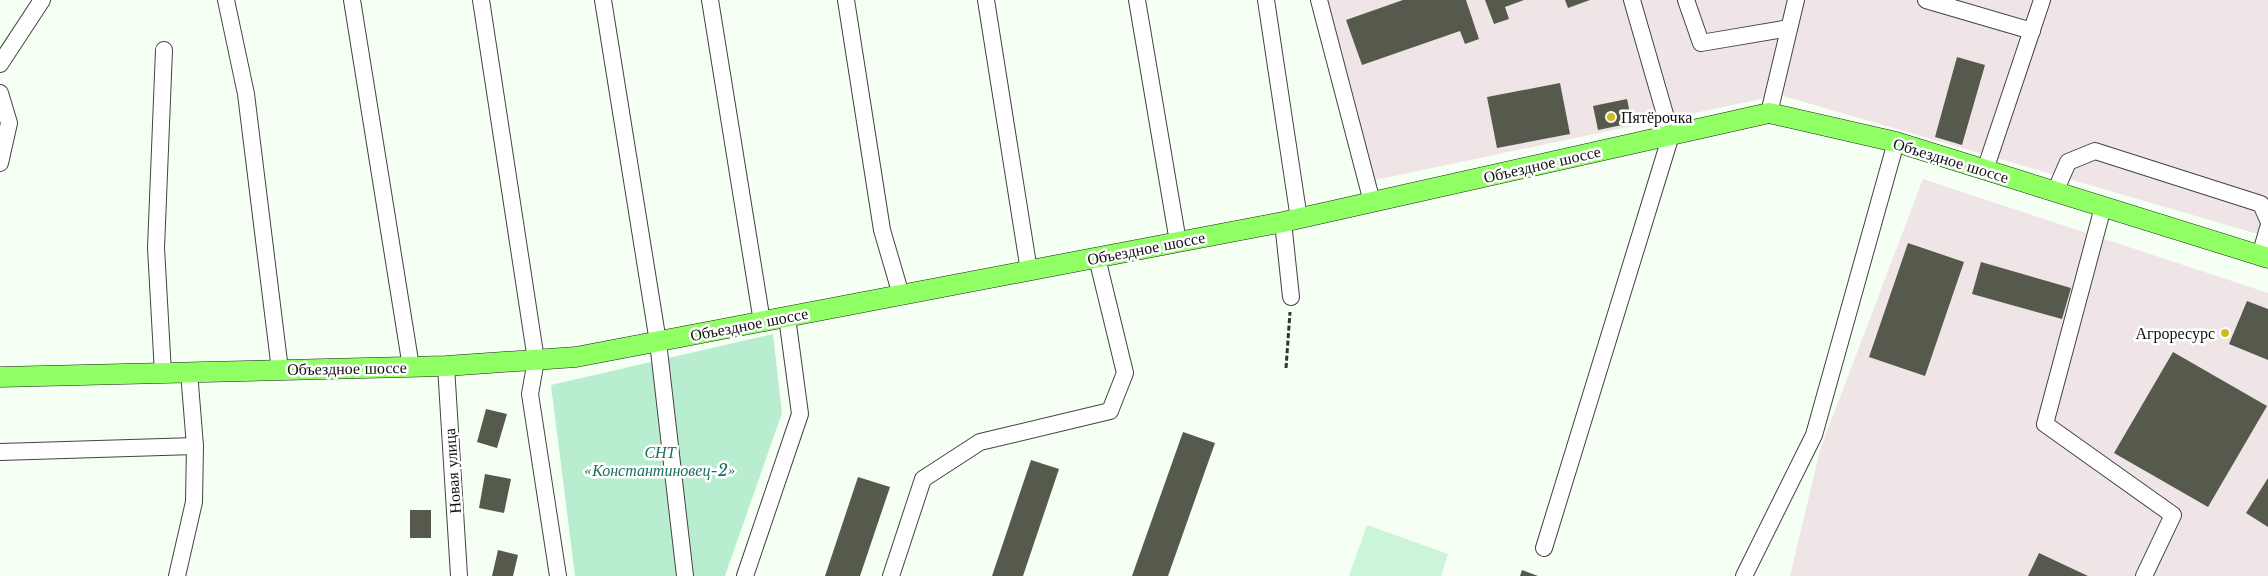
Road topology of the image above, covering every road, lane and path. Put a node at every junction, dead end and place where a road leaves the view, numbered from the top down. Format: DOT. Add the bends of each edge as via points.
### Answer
graph roads {
  1 [pos="42,0"];
  2 [pos="226,0"];
  3 [pos="352,0"];
  4 [pos="482,0"];
  5 [pos="603,0"];
  6 [pos="710,0"];
  7 [pos="846,0"];
  8 [pos="986,0"];
  9 [pos="1137,0"];
  10 [pos="1266,0"];
  11 [pos="1318,0"];
  12 [pos="1632,0"];
  13 [pos="1686,0"];
  14 [pos="1796,0"];
  15 [pos="1926,0"];
  16 [pos="2042,0"];
  17 [pos="1789,28"];
  18 [pos="2032,31"];
  19 [pos="164,50"];
  20 [pos="0,64"];
  21 [pos="0,93"];
  22 [pos="1769,114"];
  23 [pos="1671,135"];
  24 [pos="1896,142"];
  25 [pos="0,163"];
  26 [pos="1985,170"];
  27 [pos="2055,192"];
  28 [pos="1372,202"];
  29 [pos="2103,207"];
  30 [pos="1291,220"];
  31 [pos="2268,220"];
  32 [pos="2268,228"];
  33 [pos="1178,242"];
  34 [pos="2264,257"];
  35 [pos="1097,258"];
  36 [pos="1028,271"];
  37 [pos="901,295"];
  38 [pos="1291,297"];
  39 [pos="788,317"];
  40 [pos="762,322"];
  41 [pos="658,342"];
  42 [pos="536,360"];
  43 [pos="446,366"];
  44 [pos="411,367"];
  45 [pos="1286,368"];
  46 [pos="280,370"];
  47 [pos="189,372"];
  48 [pos="163,373"];
  49 [pos="0,377"];
  50 [pos="196,446"];
  51 [pos="0,452"];
  52 [pos="1544,548"];
  53 [pos="178,576"];
  54 [pos="459,576"];
  55 [pos="558,576"];
  56 [pos="685,576"];
  57 [pos="745,576"];
  58 [pos="891,576"];
  59 [pos="1744,576"];
  60 [pos="2144,576"];
  1 -- 20 [label="street"];
  2 -- 46 [label="street" via="246,94"];
  3 -- 44 [label="street"];
  4 -- 42 [label="street"];
  5 -- 41 [label="street"];
  6 -- 40 [label="street"];
  7 -- 37 [label="street" via="882,230"];
  8 -- 36 [label="street"];
  9 -- 33 [label="street"];
  10 -- 30 [label="street"];
  11 -- 28 [label="street"];
  12 -- 23 [label="street"];
  13 -- 17 [label="street" via="1701,43"];
  14 -- 17 [label="street"];
  15 -- 18 [label="street"];
  16 -- 18 [label="street"];
  17 -- 22 [label="street"];
  18 -- 26 [label="street"];
  19 -- 48 [label="street" via="156,248"];
  21 -- 25 [label="street" via="9,123"];
  22 -- 23 [label="main road, Объездное шоссе"];
  22 -- 24 [label="main road, Объездное шоссе"];
  23 -- 28 [label="main road, Объездное шоссе"];
  23 -- 52 [label="street"];
  24 -- 26 [label="main road, Объездное шоссе"];
  24 -- 59 [label="street" via="1814,435"];
  26 -- 27 [label="main road, Объездное шоссе"];
  27 -- 29 [label="main road, Объездное шоссе"];
  27 -- 31 [label="street" via="2068,162 2096,151 2261,204"];
  28 -- 30 [label="main road, Объездное шоссе"];
  29 -- 34 [label="main road, Объездное шоссе"];
  29 -- 60 [label="street" via="2045,424 2173,515"];
  30 -- 33 [label="main road, Объездное шоссе"];
  30 -- 38 [label="street"];
  32 -- 34 [label="street"];
  33 -- 35 [label="main road, Объездное шоссе"];
  35 -- 36 [label="main road, Объездное шоссе"];
  35 -- 58 [label="street" via="1125,373 1110,411 980,442 923,479"];
  36 -- 37 [label="main road, Объездное шоссе"];
  37 -- 39 [label="main road, Объездное шоссе"];
  38 -- 45 [label="path"];
  39 -- 40 [label="main road, Объездное шоссе"];
  39 -- 57 [label="street" via="800,414"];
  40 -- 41 [label="main road, Объездное шоссе"];
  41 -- 42 [label="main road, Объездное шоссе" via="576,357"];
  41 -- 56 [label="street"];
  42 -- 43 [label="main road, Объездное шоссе"];
  42 -- 55 [label="street" via="530,394"];
  43 -- 44 [label="main road, Объездное шоссе"];
  43 -- 54 [label="street, Новая улица"];
  44 -- 46 [label="main road, Объездное шоссе"];
  46 -- 47 [label="main road, Объездное шоссе"];
  47 -- 48 [label="main road, Объездное шоссе"];
  47 -- 50 [label="street"];
  48 -- 49 [label="main road, Объездное шоссе"];
  50 -- 51 [label="street"];
  50 -- 53 [label="street" via="194,502"];
}
